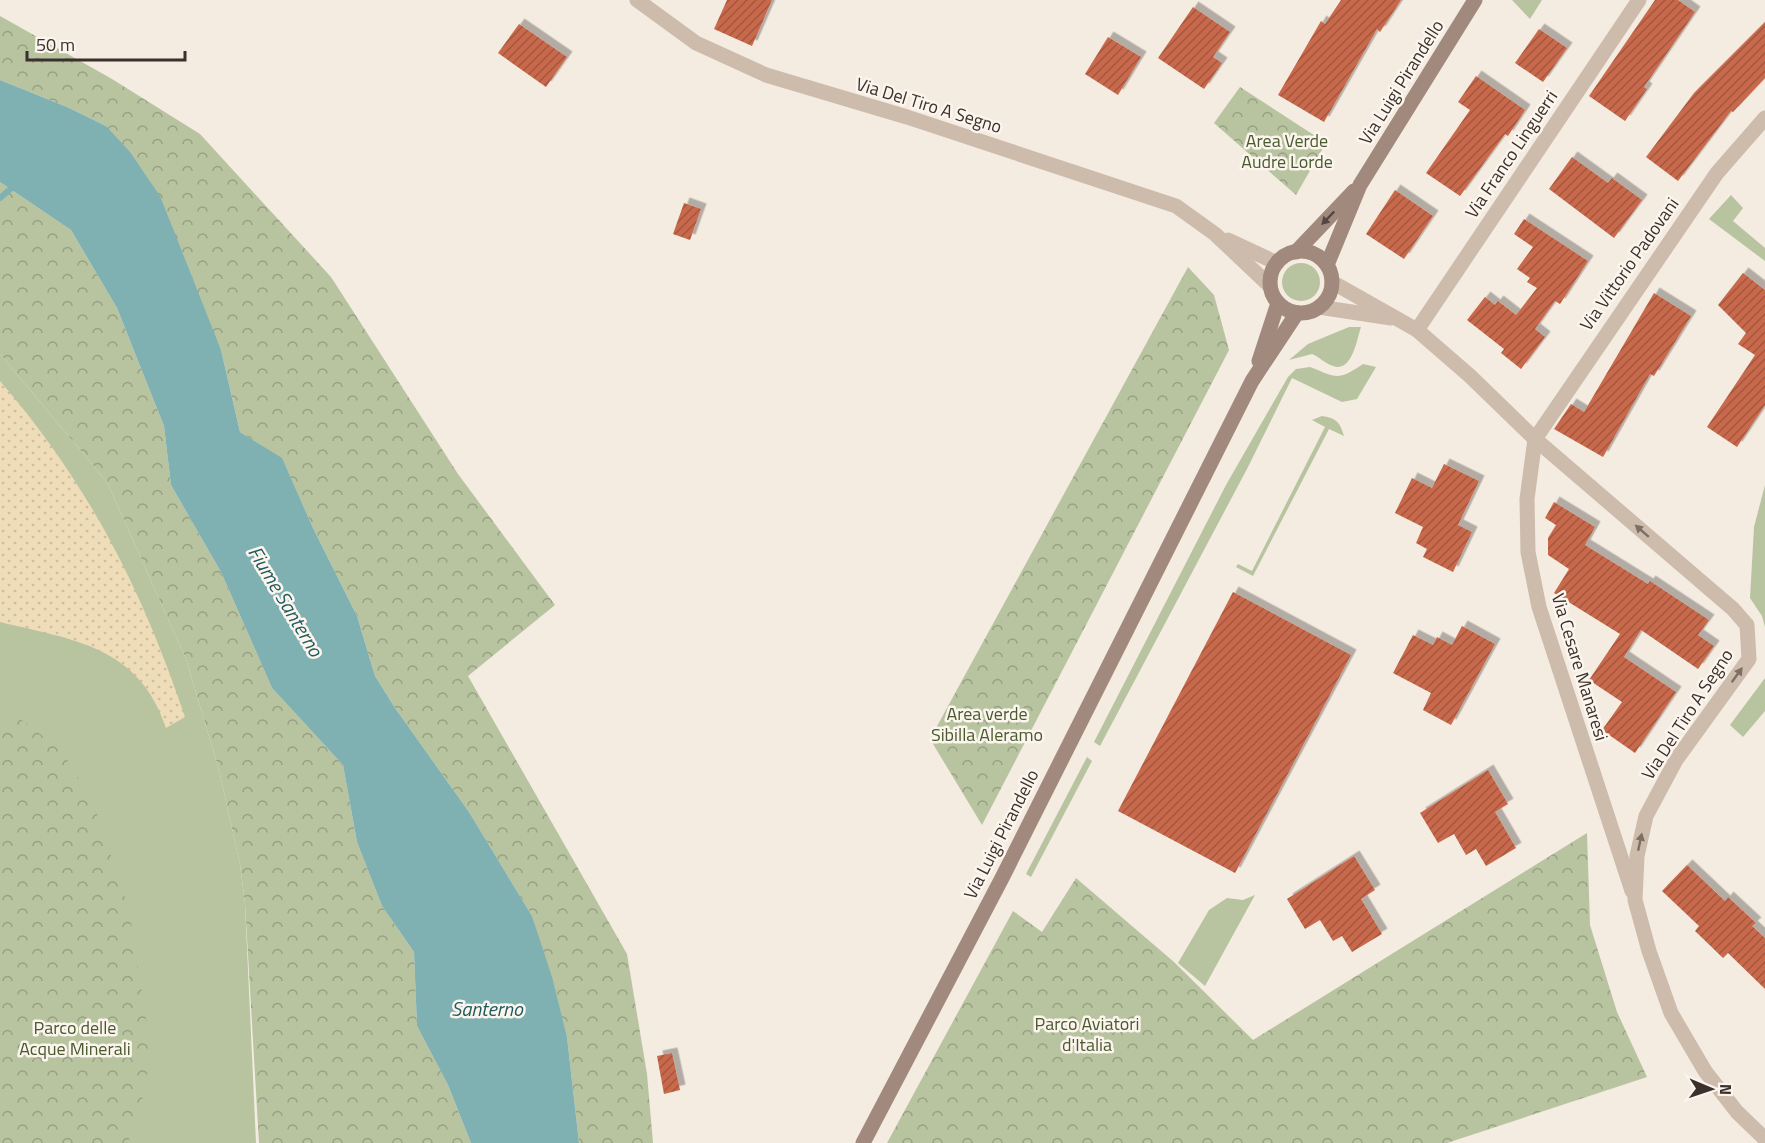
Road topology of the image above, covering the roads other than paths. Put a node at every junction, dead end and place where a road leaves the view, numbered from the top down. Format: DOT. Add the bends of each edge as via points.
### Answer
graph roads {
  1 [pos="637,0"];
  2 [pos="1475,0"];
  3 [pos="1639,0"];
  4 [pos="1765,118"];
  5 [pos="1360,185"];
  6 [pos="1215,234"];
  7 [pos="1296,252"];
  8 [pos="1277,263"];
  9 [pos="1327,265"];
  10 [pos="1332,282"];
  11 [pos="1270,286"];
  12 [pos="1278,303"];
  13 [pos="1319,307"];
  14 [pos="1297,313"];
  15 [pos="1399,319"];
  16 [pos="1416,330"];
  17 [pos="1252,381"];
  18 [pos="1534,439"];
  19 [pos="1635,900"];
  20 [pos="1765,1139"];
  21 [pos="863,1143"];
  1 -- 6 [label="street, Via Del Tiro A Segno" via="696,43 766,75 1176,206"];
  2 -- 5 [label="street, Via Luigi Pirandello"];
  3 -- 16 [label="street, Via Franco Linguerri"];
  4 -- 18 [label="street, Via Vittorio Padovani" via="1717,172"];
  5 -- 7 [label="street, Via Luigi Pirandello, one-way"];
  5 -- 9 [label="street, Via Luigi Pirandello"];
  6 -- 8 [label="street, Via Del Tiro A Segno"];
  6 -- 11 [label="street, Via Del Tiro A Segno"];
  7 -- 8 [label="street, Via Luigi Pirandello"];
  7 -- 9 [label="street" via="1313,254"];
  8 -- 11 [label="street"];
  9 -- 10 [label="street"];
  10 -- 13 [label="street" via="1331,291"];
  10 -- 15 [label="street, Via Del Tiro A Segno"];
  11 -- 12 [label="street"];
  12 -- 14 [label="street"];
  12 -- 17 [label="street, Via Luigi Pirandello"];
  13 -- 14 [label="street"];
  13 -- 15 [label="street, Via Del Tiro A Segno"];
  14 -- 17 [label="street, Via Luigi Pirandello"];
  15 -- 16 [label="street, Via Del Tiro A Segno"];
  16 -- 18 [label="street, Via Del Tiro A Segno"];
  17 -- 21 [label="street, Via Luigi Pirandello" via="1002,878"];
  18 -- 19 [label="street, Via Cesare Manaresi" via="1527,499 1528,552 1539,607"];
  19 -- 18 [label="street, Via Del Tiro A Segno, one-way" via="1637,856 1646,816 1676,760 1749,659 1748,625"];
  19 -- 20 [label="street, Via Del Tiro A Segno" via="1671,1013 1705,1071 1737,1112"];
}
